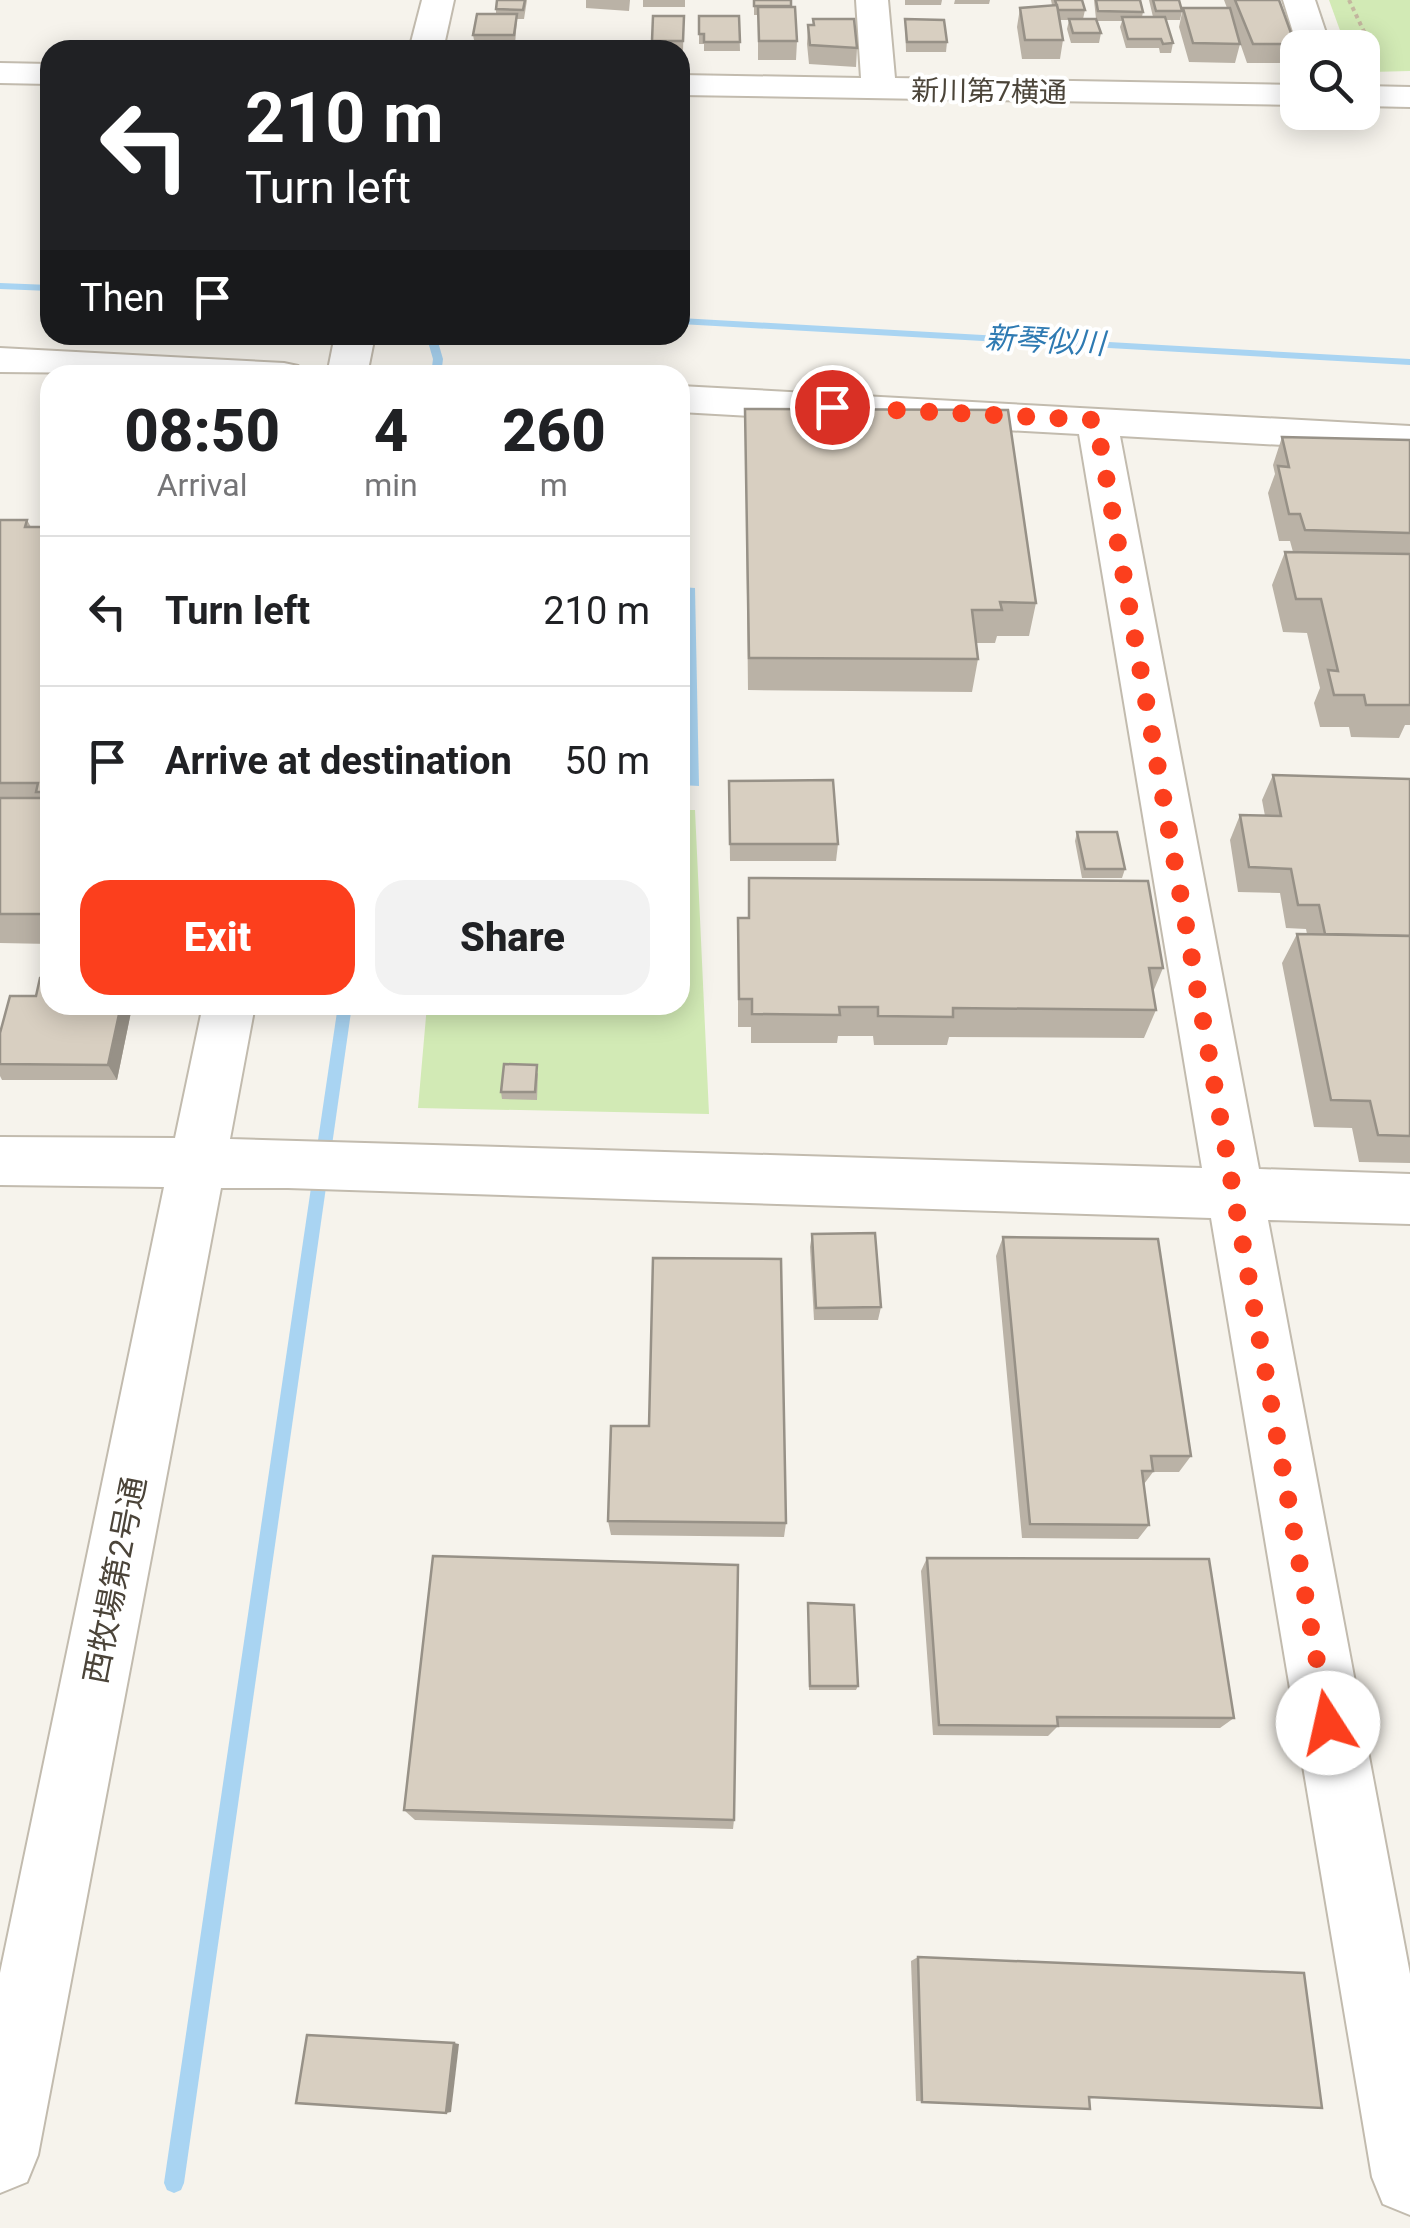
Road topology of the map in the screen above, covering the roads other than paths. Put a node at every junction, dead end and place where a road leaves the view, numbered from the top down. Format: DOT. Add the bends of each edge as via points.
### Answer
graph roads {
  1 [pos="438,0"];
  2 [pos="872,0"];
  3 [pos="1300,0"];
  4 [pos="1310,30"];
  5 [pos="428,40"];
  6 [pos="0,73"];
  7 [pos="40,74"];
  8 [pos="690,85"];
  9 [pos="1380,87"];
  10 [pos="879,89"];
  11 [pos="1280,96"];
  12 [pos="1410,97"];
  13 [pos="0,360"];
  14 [pos="95,365"];
  15 [pos="690,400"];
  16 [pos="1096,420"];
  17 [pos="1410,438"];
  18 [pos="227,1015"];
  19 [pos="0,1161"];
  20 [pos="200,1162"];
  21 [pos="1232,1193"];
  22 [pos="1410,1199"];
  23 [pos="0,2155"];
  24 [pos="1410,2178"];
  1 -- 5 [label="street"];
  2 -- 10 [label="street"];
  3 -- 4 [label="street"];
  6 -- 7 [label="street"];
  8 -- 10 [label="street, 新川第7横通"];
  9 -- 12 [label="street"];
  10 -- 11 [label="street, 新川第7横通"];
  13 -- 14 [label="street"];
  15 -- 16 [label="street"];
  16 -- 17 [label="street"];
  16 -- 21 [label="street"];
  18 -- 20 [label="street, 西牧場第2号通"];
  19 -- 20 [label="street"];
  20 -- 21 [label="street"];
  20 -- 23 [label="street, 西牧場第2号通"];
  21 -- 22 [label="street"];
  21 -- 24 [label="street"];
}
